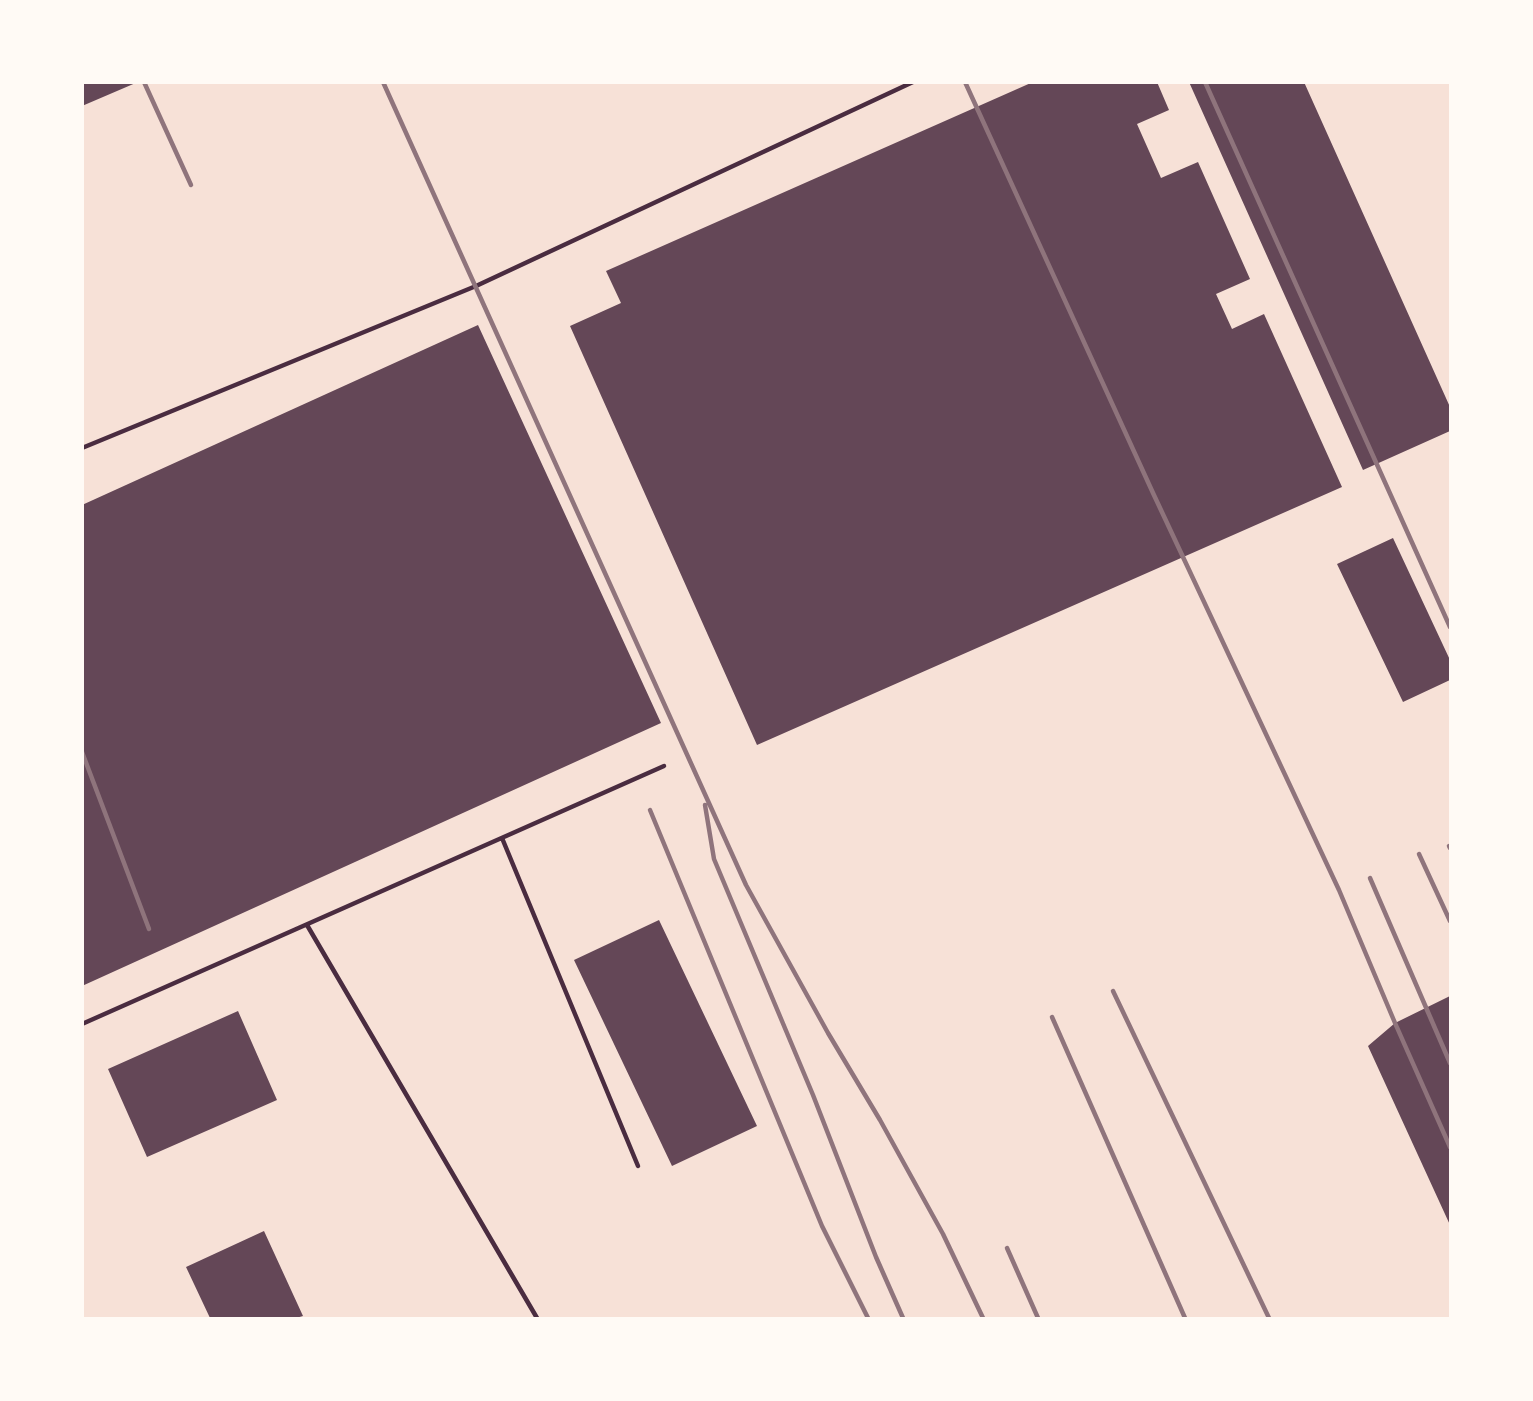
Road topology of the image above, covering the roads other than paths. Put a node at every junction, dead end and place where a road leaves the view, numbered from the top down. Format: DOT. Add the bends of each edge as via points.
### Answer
graph roads {
  1 [pos="914,82"];
  2 [pos="82,448"];
  3 [pos="664,766"];
  4 [pos="502,838"];
  5 [pos="307,925"];
  6 [pos="82,1024"];
  7 [pos="638,1166"];
  8 [pos="537,1318"];
  1 -- 2 [label="lane" via="476,286"];
  3 -- 4 [label="lane"];
  4 -- 5 [label="lane"];
  4 -- 7 [label="lane"];
  5 -- 6 [label="lane"];
  5 -- 8 [label="lane"];
}
